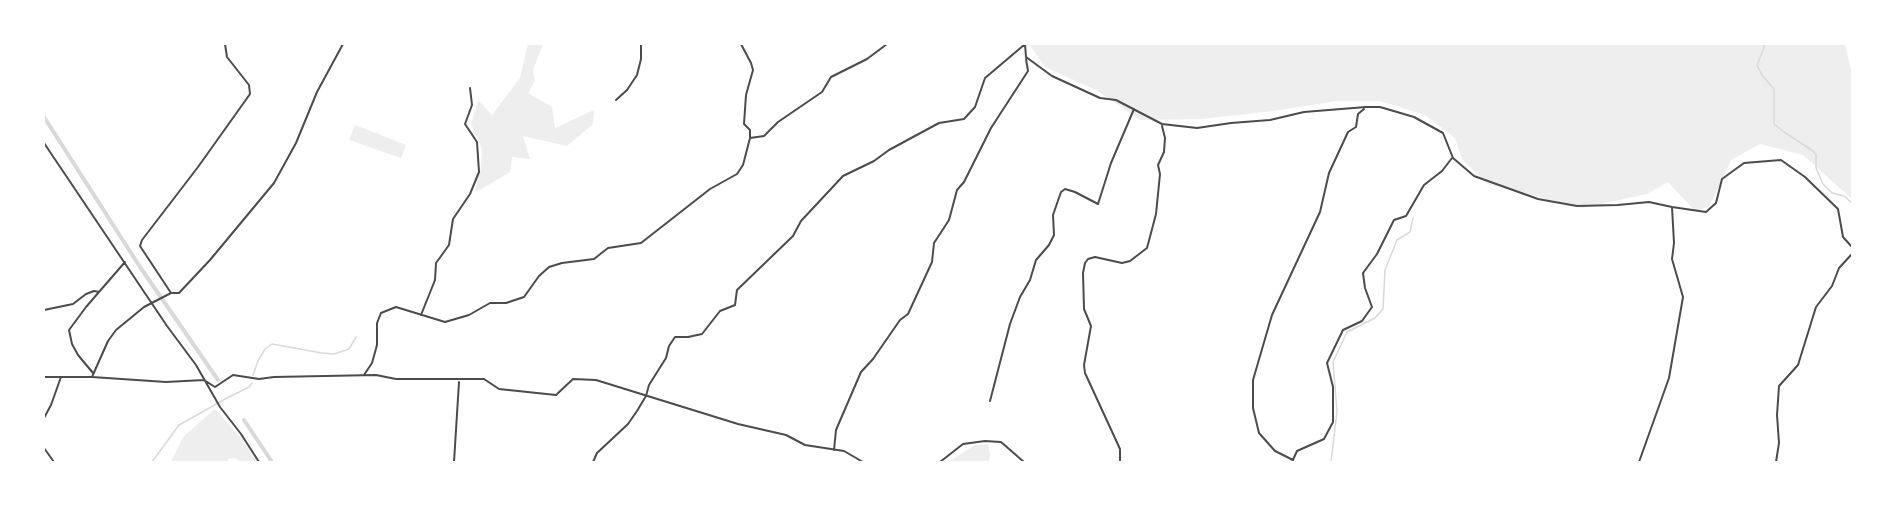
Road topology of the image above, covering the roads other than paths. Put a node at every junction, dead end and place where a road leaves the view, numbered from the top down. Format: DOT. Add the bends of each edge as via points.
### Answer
graph roads {
  1 [pos="225,44"];
  2 [pos="343,44"];
  3 [pos="641,44"];
  4 [pos="741,44"];
  5 [pos="887,44"];
  6 [pos="1024,44"];
  7 [pos="1026,57"];
  8 [pos="470,88"];
  9 [pos="616,100"];
  10 [pos="1366,107"];
  11 [pos="1134,110"];
  12 [pos="1162,124"];
  13 [pos="750,138"];
  14 [pos="44,143"];
  15 [pos="1453,158"];
  16 [pos="1671,207"];
  17 [pos="1852,247"];
  18 [pos="1852,254"];
  19 [pos="125,262"];
  20 [pos="100,292"];
  21 [pos="171,293"];
  22 [pos="153,304"];
  23 [pos="44,310"];
  24 [pos="422,315"];
  25 [pos="93,375"];
  26 [pos="363,376"];
  27 [pos="44,377"];
  28 [pos="61,377"];
  29 [pos="204,380"];
  30 [pos="459,380"];
  31 [pos="646,396"];
  32 [pos="990,400"];
  33 [pos="44,418"];
  34 [pos="44,448"];
  35 [pos="834,450"];
  36 [pos="857,461"];
  37 [pos="1292,461"];
  38 [pos="54,462"];
  39 [pos="259,462"];
  40 [pos="454,462"];
  41 [pos="593,462"];
  42 [pos="863,462"];
  43 [pos="940,462"];
  44 [pos="1024,462"];
  45 [pos="1120,462"];
  46 [pos="1639,462"];
  47 [pos="1776,462"];
  1 -- 21 [label="street" via="227,57 249,85 250,94 140,246"];
  2 -- 21 [label="street" via="274,183 190,282 179,293"];
  3 -- 9 [label="street" via="637,75"];
  4 -- 13 [label="street" via="753,70 744,124 750,130"];
  5 -- 13 [label="street" via="831,77 822,92 764,136"];
  6 -- 7 [label="street"];
  6 -- 31 [label="street" via="985,78 975,107 964,119 939,123 843,176 801,221 793,236 737,290 735,305 720,311 702,334 675,337"];
  7 -- 11 [label="street" via="1079,90 1116,100"];
  7 -- 35 [label="street" via="1028,71 957,190 949,220 934,243 932,262 908,314 861,372 836,430"];
  8 -- 24 [label="street" via="472,105 465,124 477,142 479,171 470,194 453,219 449,246 436,263 435,280"];
  10 -- 12 [label="street" via="1197,128"];
  10 -- 15 [label="street" via="1414,117 1443,133"];
  10 -- 37 [label="street" via="1358,114 1356,128 1348,132 1329,173 1320,212 1272,315 1253,380 1253,408 1259,433 1275,451"];
  11 -- 12 [label="street"];
  11 -- 32 [label="street" via="1098,204 1065,189 1061,192 1053,215 1054,235 1036,260 1020,297"];
  12 -- 45 [label="street" via="1164,152 1158,165 1156,214 1147,248 1122,263 1088,259 1083,273 1084,309 1091,326 1085,373 1120,449"];
  13 -- 24 [label="street" via="737,174 710,189 641,243 608,248 594,259 549,267 524,297 506,303 490,303 445,322"];
  14 -- 19 [label="street"];
  15 -- 16 [label="street" via="1473,176 1538,199 1577,206 1649,202"];
  15 -- 37 [label="street" via="1424,185 1406,216 1394,220 1363,273 1372,307 1362,321 1343,330 1327,363 1333,387 1333,422 1324,440 1297,450"];
  16 -- 17 [label="street" via="1706,212 1716,203 1722,179 1744,163 1781,160 1838,209 1843,237"];
  16 -- 46 [label="street" via="1672,260 1683,297 1669,378"];
  18 -- 47 [label="street" via="1816,307 1798,365 1779,386"];
  19 -- 20 [label="street"];
  19 -- 22 [label="street"];
  20 -- 23 [label="street" via="86,294 73,304"];
  20 -- 25 [label="street" via="69,330 72,344"];
  21 -- 22 [label="street"];
  22 -- 25 [label="street" via="116,330"];
  22 -- 29 [label="street"];
  24 -- 26 [label="street" via="396,307 381,313 372,363"];
  25 -- 28 [label="street"];
  25 -- 29 [label="street" via="166,382"];
  26 -- 29 [label="street" via="259,379 233,375 215,387"];
  26 -- 30 [label="street"];
  27 -- 28 [label="street"];
  28 -- 33 [label="street"];
  29 -- 39 [label="street"];
  30 -- 31 [label="street" via="484,379 499,389 556,395 573,379 596,380"];
  30 -- 40 [label="street"];
  31 -- 35 [label="street" via="786,435 805,445"];
  31 -- 41 [label="street" via="628,424 597,453"];
  34 -- 38 [label="street"];
  35 -- 36 [label="street" via="844,451"];
  36 -- 42 [label="street"];
  43 -- 44 [label="street" via="963,444 985,441 1001,442"];
}
